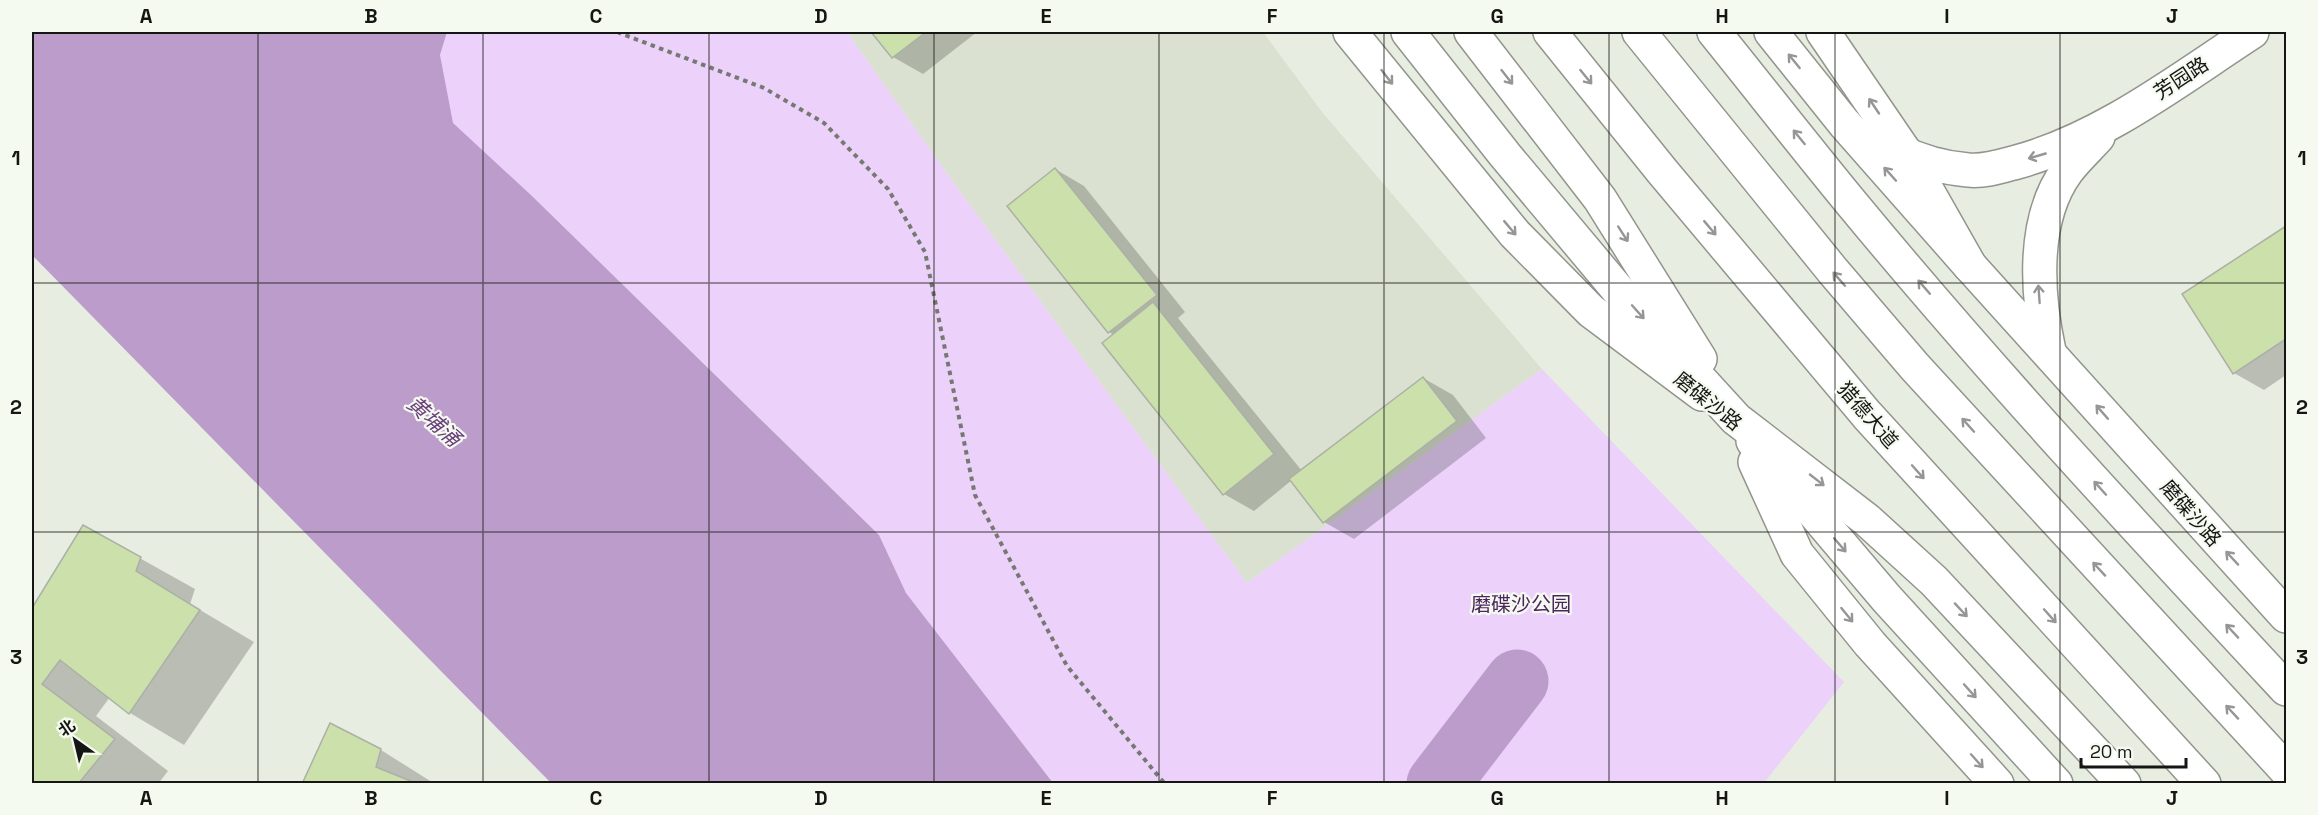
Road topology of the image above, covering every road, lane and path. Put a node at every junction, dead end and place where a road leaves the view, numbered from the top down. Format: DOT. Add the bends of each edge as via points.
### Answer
graph roads {
  1 [pos="618,32"];
  2 [pos="1350,32"];
  3 [pos="1408,32"];
  4 [pos="1471,32"];
  5 [pos="1550,32"];
  6 [pos="1639,32"];
  7 [pos="1714,32"];
  8 [pos="1771,32"];
  9 [pos="1823,32"];
  10 [pos="2252,32"];
  11 [pos="1844,123"];
  12 [pos="2110,125"];
  13 [pos="1907,155"];
  14 [pos="1970,266"];
  15 [pos="2049,351"];
  16 [pos="1736,420"];
  17 [pos="2286,616"];
  18 [pos="2286,689"];
  19 [pos="2286,770"];
  20 [pos="1165,783"];
  21 [pos="1997,783"];
  22 [pos="2056,783"];
  23 [pos="2124,783"];
  24 [pos="2204,783"];
  1 -- 20 [label="path" via="764,88 824,123 888,189 925,252 975,495 1067,666"];
  2 -- 16 [label="main road, 磨碟沙路, one-way" via="1515,234 1591,311"];
  3 -- 16 [label="main road, one-way" via="1618,290"];
  4 -- 16 [label="main road, one-way" via="1600,199"];
  5 -- 24 [label="main road, 猎德大道, one-way" via="1867,415"];
  19 -- 6 [label="main road, one-way" via="1915,367"];
  18 -- 7 [label="main road, one-way" via="1962,332"];
  11 -- 8 [label="main road, one-way"];
  13 -- 9 [label="main road, 磨碟沙路, one-way"];
  10 -- 12 [label="main road, 芳园路"];
  11 -- 13 [label="main road"];
  14 -- 11 [label="main road, one-way"];
  12 -- 13 [label="main road, one-way" via="2045,154 1998,167 1969,171"];
  15 -- 12 [label="main road, one-way" via="2038,282 2042,238 2051,202 2066,172"];
  13 -- 14 [label="main road, 磨碟沙路"];
  14 -- 15 [label="main road, 磨碟沙路"];
  17 -- 15 [label="main road, 磨碟沙路, one-way"];
  16 -- 21 [label="main road, one-way" via="1797,554 1870,644"];
  16 -- 22 [label="main road, 磨碟沙路, one-way" via="1872,583"];
  16 -- 23 [label="main road, one-way" via="1867,520 1934,581"];
}
